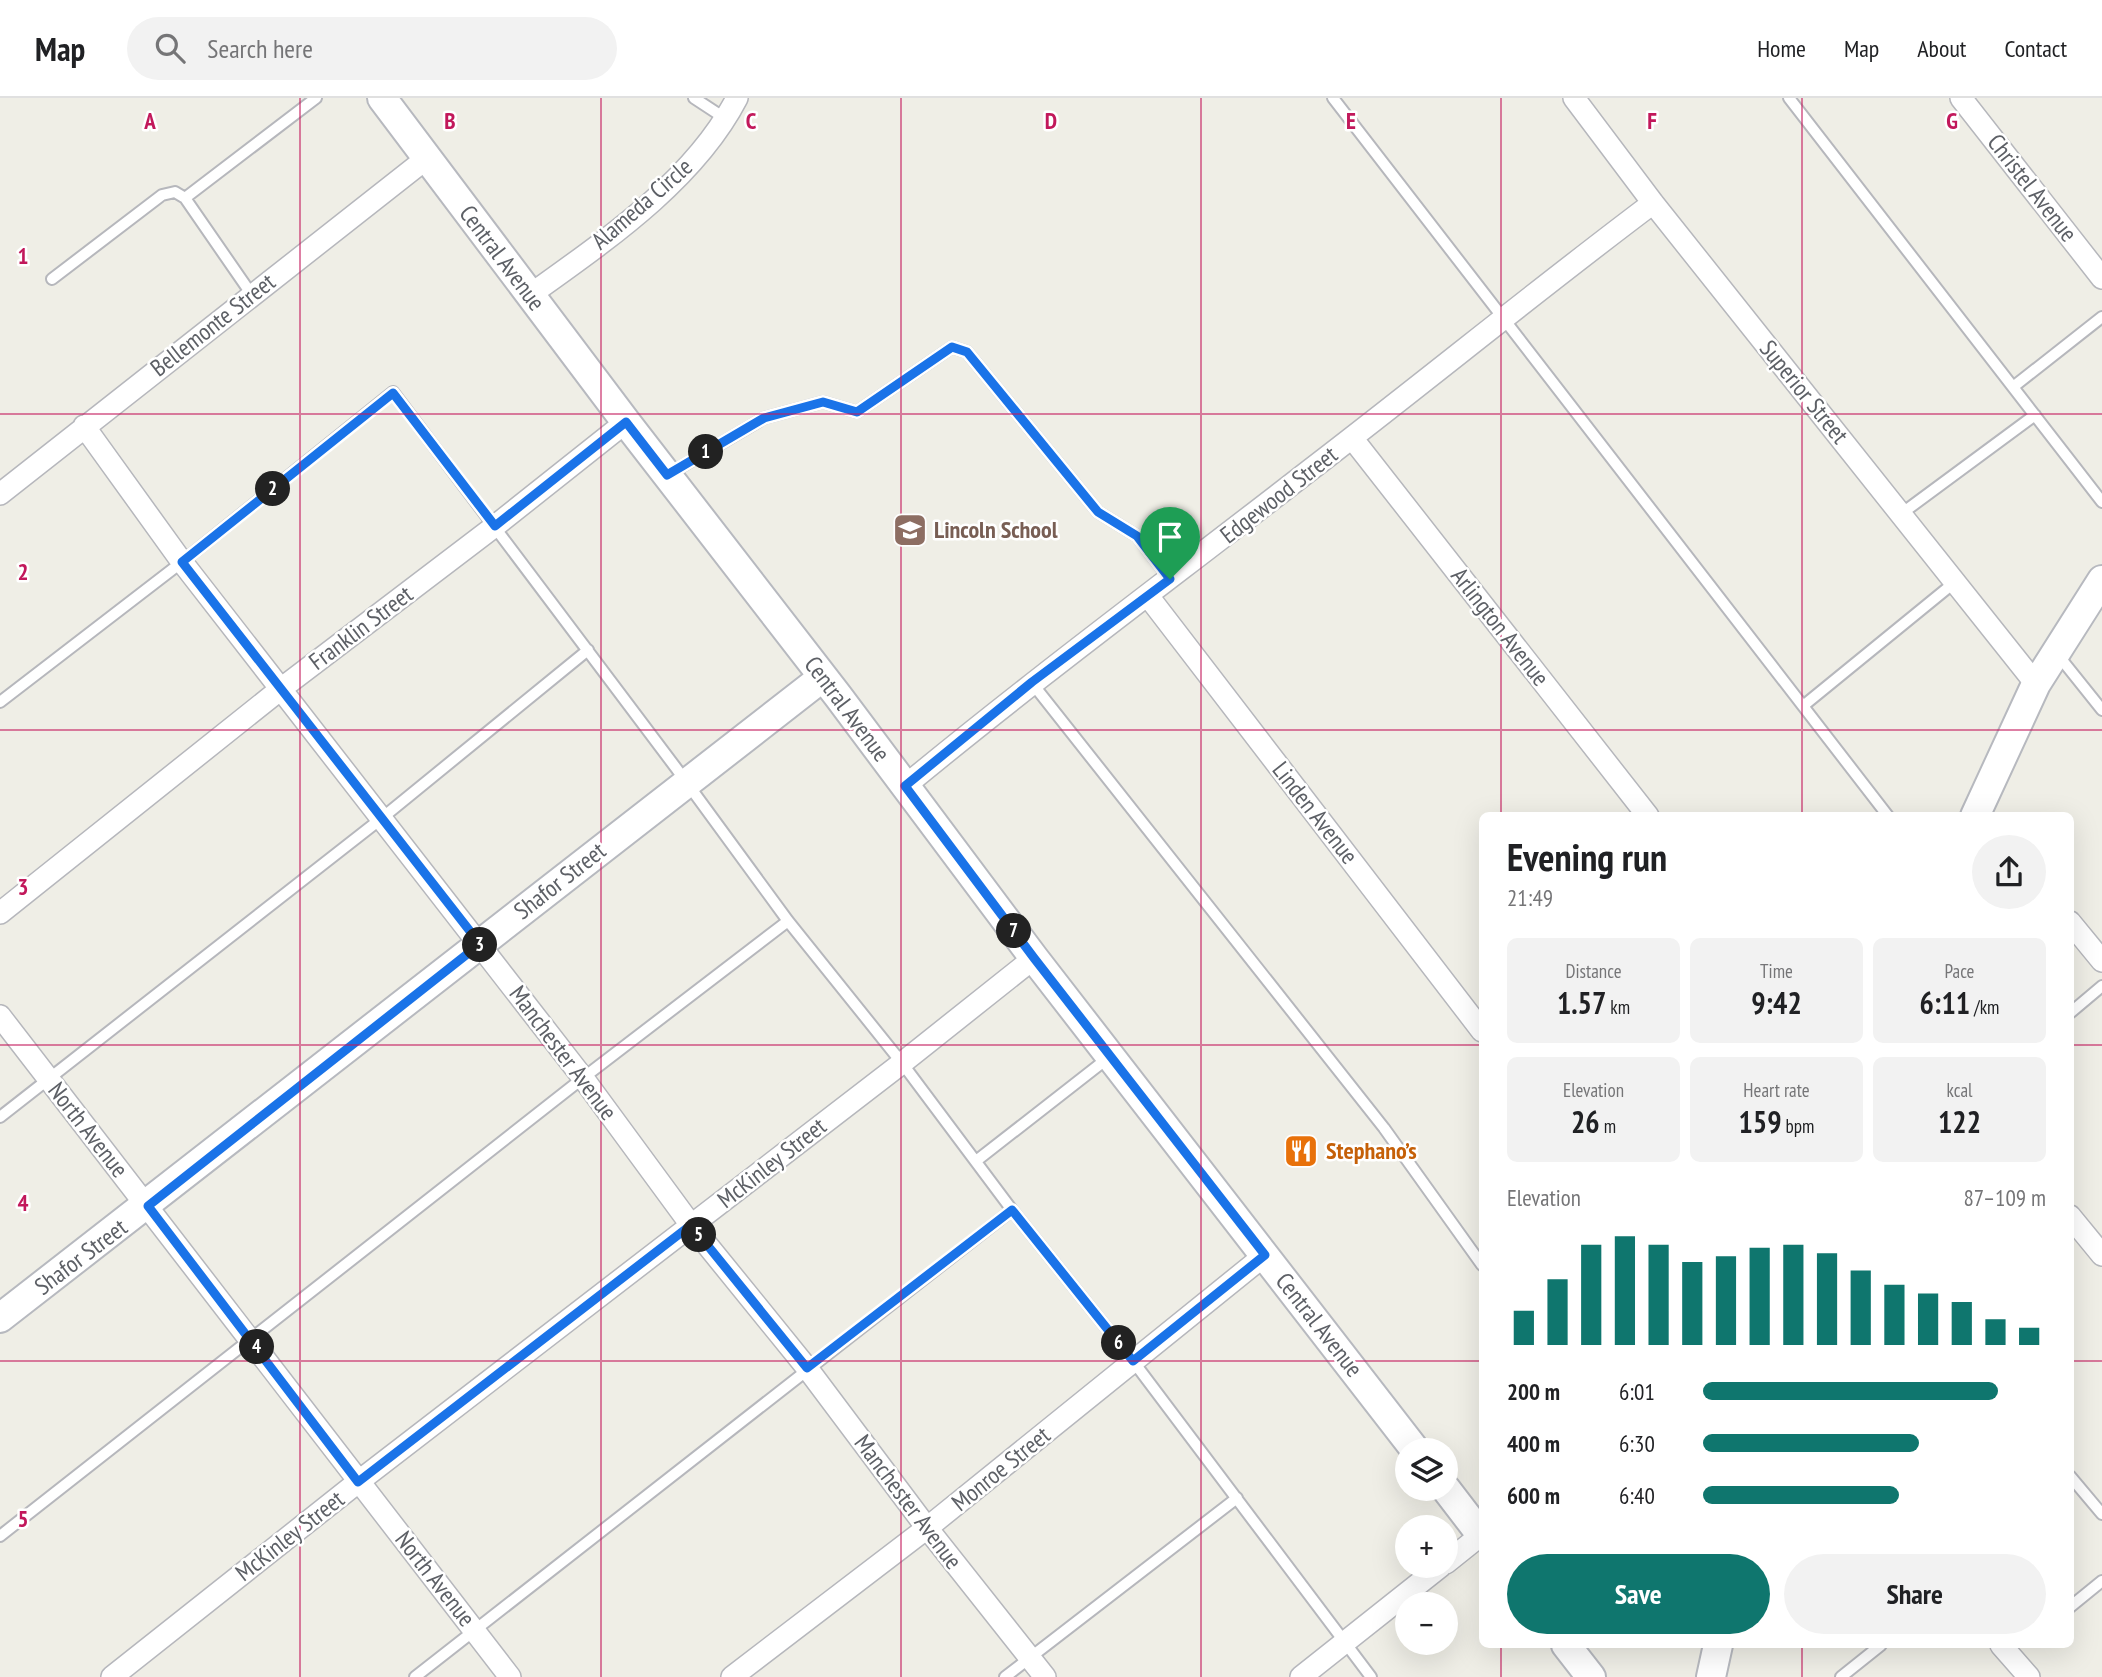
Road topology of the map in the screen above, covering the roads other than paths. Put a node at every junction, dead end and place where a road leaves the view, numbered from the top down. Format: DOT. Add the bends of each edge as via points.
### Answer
graph roads {
  1 [pos="316,98"];
  2 [pos="382,98"];
  3 [pos="694,98"];
  4 [pos="737,98"];
  5 [pos="1333,98"];
  6 [pos="1574,98"];
  7 [pos="1789,98"];
  8 [pos="1961,98"];
  9 [pos="726,119"];
  10 [pos="427,158"];
  11 [pos="185,198"];
  12 [pos="1653,203"];
  13 [pos="2102,278"];
  14 [pos="52,279"];
  15 [pos="252,295"];
  16 [pos="530,295"];
  17 [pos="1503,317"];
  18 [pos="2102,317"];
  19 [pos="2013,387"];
  20 [pos="2035,415"];
  21 [pos="626,422"];
  22 [pos="84,426"];
  23 [pos="1352,438"];
  24 [pos="667,475"];
  25 [pos="0,494"];
  26 [pos="2102,502"];
  27 [pos="1901,514"];
  28 [pos="495,526"];
  29 [pos="182,562"];
  30 [pos="1170,579"];
  31 [pos="2102,580"];
  32 [pos="1955,582"];
  33 [pos="1148,596"];
  34 [pos="588,650"];
  35 [pos="2055,652"];
  36 [pos="823,677"];
  37 [pos="1032,682"];
  38 [pos="2036,684"];
  39 [pos="282,688"];
  40 [pos="0,702"];
  41 [pos="1803,706"];
  42 [pos="2102,710"];
  43 [pos="687,782"];
  44 [pos="905,786"];
  45 [pos="1645,812"];
  46 [pos="1885,812"];
  47 [pos="1979,812"];
  48 [pos="382,818"];
  49 [pos="0,913"];
  50 [pos="788,921"];
  51 [pos="2074,927"];
  52 [pos="480,944"];
  53 [pos="1034,958"];
  54 [pos="2102,961"];
  55 [pos="2102,986"];
  56 [pos="2074,1010"];
  57 [pos="0,1016"];
  58 [pos="1479,1027"];
  59 [pos="1111,1056"];
  60 [pos="902,1063"];
  61 [pos="48,1078"];
  62 [pos="583,1078"];
  63 [pos="0,1117"];
  64 [pos="976,1161"];
  65 [pos="148,1206"];
  66 [pos="1012,1210"];
  67 [pos="2074,1221"];
  68 [pos="691,1225"];
  69 [pos="1265,1255"];
  70 [pos="2102,1255"];
  71 [pos="1479,1261"];
  72 [pos="0,1318"];
  73 [pos="252,1340"];
  74 [pos="1133,1361"];
  75 [pos="807,1368"];
  76 [pos="1406,1438"];
  77 [pos="2074,1481"];
  78 [pos="358,1482"];
  79 [pos="1237,1498"];
  80 [pos="1455,1501"];
  81 [pos="2102,1514"];
  82 [pos="927,1528"];
  83 [pos="1479,1532"];
  84 [pos="0,1536"];
  85 [pos="1479,1538"];
  86 [pos="1458,1554"];
  87 [pos="1426,1578"];
  88 [pos="2102,1581"];
  89 [pos="2074,1604"];
  90 [pos="475,1630"];
  91 [pos="1345,1643"];
  92 [pos="1568,1648"];
  93 [pos="1717,1648"];
  94 [pos="1877,1648"];
  95 [pos="2010,1650"];
  96 [pos="1030,1658"];
  97 [pos="112,1677"];
  98 [pos="415,1677"];
  99 [pos="510,1677"];
  100 [pos="732,1677"];
  101 [pos="1005,1677"];
  102 [pos="1045,1677"];
  103 [pos="1301,1677"];
  104 [pos="1371,1677"];
  105 [pos="1591,1677"];
  106 [pos="1711,1677"];
  107 [pos="1841,1677"];
  108 [pos="2029,1677"];
  1 -- 11 [label="lane"];
  2 -- 10 [label="street, Central Avenue"];
  3 -- 9 [label="lane"];
  4 -- 9 [label="street, Alameda Circle"];
  5 -- 17 [label="lane"];
  6 -- 12 [label="street, Superior Street"];
  7 -- 19 [label="lane"];
  8 -- 13 [label="street, Christel Avenue"];
  9 -- 16 [label="street, Alameda Circle" via="685,171 657,197"];
  10 -- 15 [label="street, Bellemonte Street"];
  10 -- 16 [label="street, Central Avenue"];
  11 -- 14 [label="lane" via="175,192 162,194"];
  11 -- 15 [label="lane"];
  12 -- 17 [label="street, Edgewood Street"];
  12 -- 27 [label="street, Superior Street"];
  15 -- 22 [label="street, Bellemonte Street"];
  16 -- 21 [label="street, Central Avenue"];
  17 -- 23 [label="street, Edgewood Street"];
  17 -- 41 [label="lane"];
  18 -- 19 [label="lane"];
  19 -- 20 [label="lane"];
  20 -- 26 [label="lane"];
  20 -- 27 [label="lane"];
  21 -- 24 [label="street, Central Avenue"];
  21 -- 28 [label="street, Franklin Street"];
  22 -- 25 [label="street, Bellemonte Street"];
  22 -- 29 [label="street, Manchester Avenue"];
  23 -- 30 [label="street, Edgewood Street"];
  23 -- 45 [label="street, Arlington Avenue"];
  24 -- 30 [label="lane" via="764,418 823,402 857,412 952,347 967,352 1098,512 1137,536"];
  24 -- 36 [label="street, Central Avenue"];
  27 -- 32 [label="street, Superior Street"];
  28 -- 29 [label="lane" via="393,393"];
  28 -- 34 [label="lane"];
  28 -- 39 [label="street, Franklin Street"];
  29 -- 39 [label="street, Manchester Avenue"];
  29 -- 40 [label="lane"];
  30 -- 33 [label="street, Edgewood Street"];
  31 -- 35 [label="street"];
  32 -- 38 [label="street, Superior Street"];
  32 -- 41 [label="lane"];
  33 -- 37 [label="street, Edgewood Street"];
  33 -- 58 [label="street, Linden Avenue"];
  34 -- 43 [label="lane"];
  34 -- 48 [label="lane"];
  35 -- 38 [label="street"];
  35 -- 42 [label="lane"];
  36 -- 43 [label="street, Shafor Street"];
  36 -- 44 [label="street, Central Avenue"];
  37 -- 44 [label="street, Edgewood Street"];
  37 -- 71 [label="lane" via="1384,1128"];
  38 -- 47 [label="street"];
  39 -- 48 [label="street, Manchester Avenue"];
  39 -- 49 [label="street, Franklin Street"];
  41 -- 46 [label="lane"];
  43 -- 50 [label="lane"];
  43 -- 52 [label="street, Shafor Street"];
  44 -- 53 [label="street, Central Avenue"];
  48 -- 52 [label="street, Manchester Avenue"];
  48 -- 61 [label="lane"];
  50 -- 60 [label="lane"];
  50 -- 62 [label="lane"];
  51 -- 54 [label="street"];
  52 -- 62 [label="street, Manchester Avenue"];
  52 -- 65 [label="street, Shafor Street"];
  53 -- 59 [label="street, Central Avenue"];
  53 -- 60 [label="street, McKinley Street"];
  55 -- 56 [label="lane"];
  57 -- 61 [label="street, North Avenue"];
  59 -- 64 [label="lane"];
  59 -- 69 [label="street, Central Avenue"];
  60 -- 64 [label="lane"];
  60 -- 68 [label="street, McKinley Street"];
  61 -- 63 [label="lane"];
  61 -- 65 [label="street, North Avenue"];
  62 -- 68 [label="street, Manchester Avenue"];
  62 -- 73 [label="lane"];
  64 -- 66 [label="lane"];
  65 -- 72 [label="street, Shafor Street"];
  65 -- 73 [label="street, North Avenue"];
  66 -- 74 [label="lane"];
  66 -- 75 [label="lane"];
  67 -- 70 [label="street"];
  68 -- 75 [label="street, Manchester Avenue"];
  68 -- 78 [label="street, McKinley Street"];
  69 -- 74 [label="street, Monroe Street"];
  69 -- 76 [label="street, Central Avenue"];
  73 -- 78 [label="street, North Avenue"];
  73 -- 84 [label="lane"];
  74 -- 79 [label="lane"];
  74 -- 82 [label="street, Monroe Street"];
  75 -- 82 [label="street, Manchester Avenue"];
  75 -- 90 [label="lane"];
  77 -- 81 [label="lane"];
  78 -- 90 [label="street, North Avenue"];
  78 -- 97 [label="street, McKinley Street"];
  79 -- 91 [label="lane"];
  79 -- 96 [label="lane"];
  80 -- 83 [label="street"];
  82 -- 96 [label="street, Manchester Avenue"];
  82 -- 100 [label="street, Monroe Street"];
  85 -- 86 [label="street"];
  87 -- 91 [label="street"];
  88 -- 89 [label="lane"];
  90 -- 98 [label="lane"];
  90 -- 99 [label="street, North Avenue"];
  91 -- 103 [label="street"];
  91 -- 104 [label="lane"];
  92 -- 105 [label="street"];
  93 -- 106 [label="street"];
  94 -- 107 [label="lane"];
  95 -- 108 [label="street"];
  96 -- 101 [label="lane"];
  96 -- 102 [label="street, Manchester Avenue"];
}
